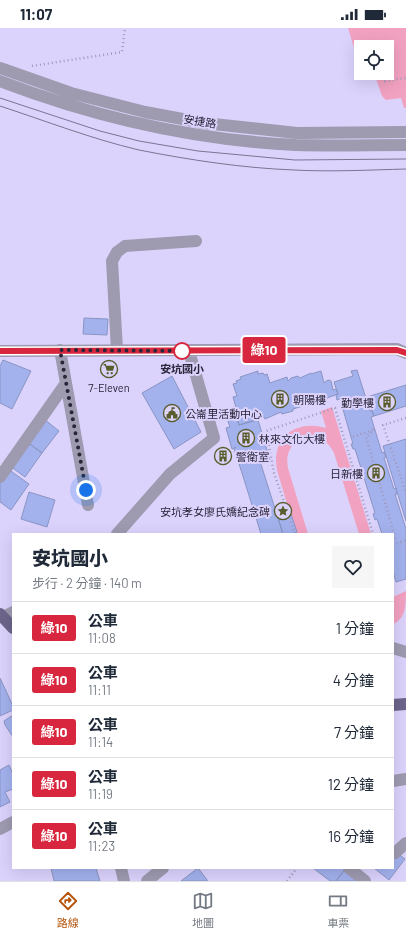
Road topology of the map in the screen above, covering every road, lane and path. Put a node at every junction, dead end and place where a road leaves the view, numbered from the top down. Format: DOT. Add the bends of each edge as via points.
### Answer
graph roads {
  1 [pos="125,28"];
  2 [pos="26,66"];
  3 [pos="0,68"];
  4 [pos="406,78"];
  5 [pos="394,80"];
  6 [pos="0,81"];
  7 [pos="406,132"];
  8 [pos="406,144"];
  9 [pos="196,242"];
  10 [pos="0,350"];
  11 [pos="60,350"];
  12 [pos="117,350"];
  13 [pos="189,351"];
  14 [pos="406,352"];
  15 [pos="66,383"];
  16 [pos="406,418"];
  17 [pos="353,437"];
  18 [pos="0,477"];
  19 [pos="406,494"];
  20 [pos="88,505"];
  21 [pos="118,533"];
  22 [pos="295,533"];
  23 [pos="373,533"];
  24 [pos="394,533"];
  25 [pos="406,540"];
  26 [pos="394,545"];
  27 [pos="5,614"];
  28 [pos="12,626"];
  29 [pos="394,648"];
  30 [pos="406,652"];
  31 [pos="406,704"];
  32 [pos="394,705"];
  33 [pos="406,779"];
  34 [pos="394,781"];
  35 [pos="12,823"];
  36 [pos="0,829"];
  37 [pos="406,843"];
  38 [pos="394,853"];
  39 [pos="121,869"];
  40 [pos="163,869"];
  41 [pos="296,869"];
  42 [pos="350,869"];
  43 [pos="124,881"];
  44 [pos="147,881"];
  45 [pos="287,881"];
  46 [pos="365,881"];
  1 -- 2 [label="path" via="122,52"];
  3 -- 7 [label="street, 安捷路" via="71,93 145,112 204,123 297,133"];
  4 -- 5 [label="path"];
  6 -- 8 [label="street, 安捷路" via="64,104 142,124 203,135 296,145"];
  9 -- 12 [label="street" via="125,246 117,252 112,261"];
  10 -- 11 [label="street"];
  11 -- 12 [label="street"];
  11 -- 15 [label="street"];
  12 -- 13 [label="street"];
  13 -- 14 [label="street"];
  13 -- 21 [label="street" via="214,438 170,474"];
  15 -- 18 [label="street"];
  15 -- 20 [label="street"];
  16 -- 19 [label="path" via="383,425"];
  17 -- 24 [label="path" via="375,429 366,437"];
  22 -- 23 [label="path" via="274,473 266,431 335,408"];
  25 -- 26 [label="path"];
  27 -- 28 [label="main road"];
  29 -- 30 [label="street"];
  31 -- 32 [label="main road"];
  33 -- 34 [label="street"];
  35 -- 36 [label="street"];
  37 -- 38 [label="street"];
  39 -- 43 [label="street"];
  40 -- 44 [label="street"];
  41 -- 45 [label="path"];
  42 -- 46 [label="street"];
}
